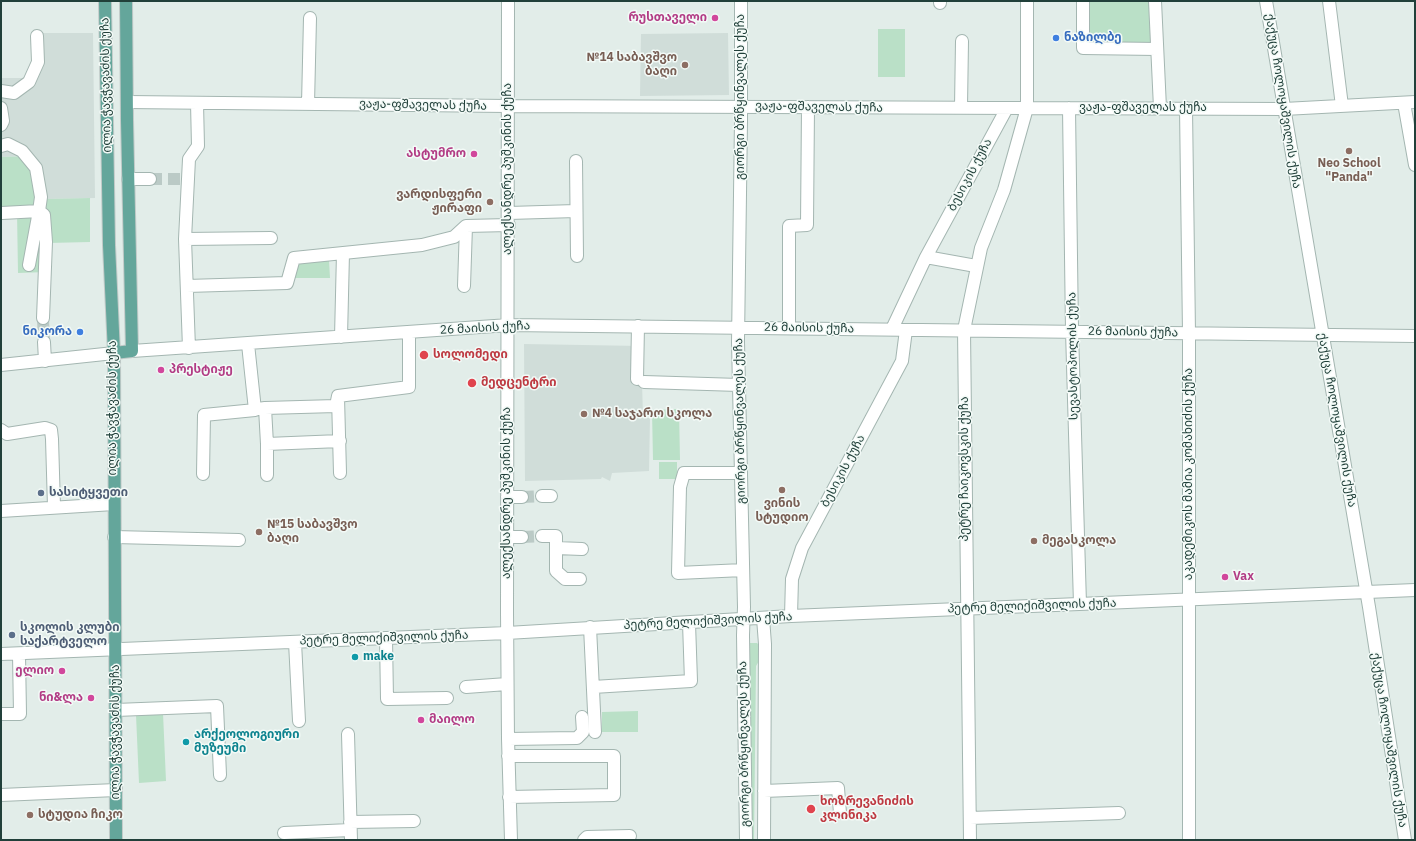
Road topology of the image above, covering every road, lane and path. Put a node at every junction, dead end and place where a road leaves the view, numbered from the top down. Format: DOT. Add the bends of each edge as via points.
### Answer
graph roads {
  1 [pos="105,1"];
  2 [pos="126,1"];
  3 [pos="508,1"];
  4 [pos="741,1"];
  5 [pos="1027,1"];
  6 [pos="1083,1"];
  7 [pos="1155,1"];
  8 [pos="1266,1"];
  9 [pos="1329,1"];
  10 [pos="310,18"];
  11 [pos="37,36"];
  12 [pos="962,41"];
  13 [pos="1157,49"];
  14 [pos="1,91"];
  15 [pos="126,102"];
  16 [pos="197,103"];
  17 [pos="1410,103"];
  18 [pos="308,104"];
  19 [pos="508,106"];
  20 [pos="741,106"];
  21 [pos="1342,106"];
  22 [pos="808,107"];
  23 [pos="961,107"];
  24 [pos="1,108"];
  25 [pos="1007,108"];
  26 [pos="1027,108"];
  27 [pos="1069,108"];
  28 [pos="1160,108"];
  29 [pos="1186,108"];
  30 [pos="1284,109"];
  31 [pos="1,125"];
  32 [pos="1,146"];
  33 [pos="576,161"];
  34 [pos="1415,165"];
  35 [pos="128,179"];
  36 [pos="150,179"];
  37 [pos="39,211"];
  38 [pos="576,211"];
  39 [pos="2,213"];
  40 [pos="509,213"];
  41 [pos="509,225"];
  42 [pos="466,226"];
  43 [pos="271,238"];
  44 [pos="185,239"];
  45 [pos="343,253"];
  46 [pos="576,256"];
  47 [pos="926,257"];
  48 [pos="29,265"];
  49 [pos="976,266"];
  50 [pos="187,286"];
  51 [pos="464,286"];
  52 [pos="43,318"];
  53 [pos="509,325"];
  54 [pos="638,326"];
  55 [pos="739,327"];
  56 [pos="789,328"];
  57 [pos="892,329"];
  58 [pos="906,330"];
  59 [pos="964,330"];
  60 [pos="1072,331"];
  61 [pos="409,332"];
  62 [pos="1189,333"];
  63 [pos="1322,334"];
  64 [pos="1415,336"];
  65 [pos="341,337"];
  66 [pos="44,342"];
  67 [pos="248,344"];
  68 [pos="189,348"];
  69 [pos="132,351"];
  70 [pos="114,353"];
  71 [pos="45,361"];
  72 [pos="1,365"];
  73 [pos="740,385"];
  74 [pos="338,396"];
  75 [pos="260,409"];
  76 [pos="1,430"];
  77 [pos="340,441"];
  78 [pos="266,444"];
  79 [pos="340,473"];
  80 [pos="741,473"];
  81 [pos="202,474"];
  82 [pos="268,475"];
  83 [pos="507,497"];
  84 [pos="522,497"];
  85 [pos="114,504"];
  86 [pos="54,507"];
  87 [pos="1,511"];
  88 [pos="542,536"];
  89 [pos="114,537"];
  90 [pos="507,537"];
  91 [pos="522,537"];
  92 [pos="239,540"];
  93 [pos="556,548"];
  94 [pos="582,549"];
  95 [pos="743,570"];
  96 [pos="580,579"];
  97 [pos="1415,590"];
  98 [pos="1366,592"];
  99 [pos="1189,599"];
  100 [pos="1080,604"];
  101 [pos="966,609"];
  102 [pos="791,616"];
  103 [pos="763,618"];
  104 [pos="743,620"];
  105 [pos="689,622"];
  106 [pos="590,627"];
  107 [pos="507,633"];
  108 [pos="386,638"];
  109 [pos="295,642"];
  110 [pos="115,650"];
  111 [pos="1,654"];
  112 [pos="19,654"];
  113 [pos="507,684"];
  114 [pos="466,686"];
  115 [pos="593,686"];
  116 [pos="447,698"];
  117 [pos="116,710"];
  118 [pos="1,714"];
  119 [pos="582,717"];
  120 [pos="299,721"];
  121 [pos="595,732"];
  122 [pos="348,734"];
  123 [pos="508,739"];
  124 [pos="508,756"];
  125 [pos="220,775"];
  126 [pos="116,790"];
  127 [pos="764,791"];
  128 [pos="1,795"];
  129 [pos="509,797"];
  130 [pos="840,813"];
  131 [pos="1119,813"];
  132 [pos="970,818"];
  133 [pos="414,821"];
  134 [pos="350,831"];
  135 [pos="284,833"];
  136 [pos="630,836"];
  137 [pos="116,840"];
  138 [pos="511,840"];
  139 [pos="584,840"];
  140 [pos="746,840"];
  141 [pos="764,840"];
  142 [pos="970,840"];
  143 [pos="1189,840"];
  144 [pos="1405,840"];
  1 -- 70 [label="main road, ილია ჭავჭავაძის ქუჩა" via="108,245"];
  2 -- 15 [label="main road, ილია ჭავჭავაძის ქუჩა"];
  3 -- 19 [label="street, ალექსანდრე პუშკინის ქუჩა"];
  4 -- 20 [label="street, გიორგი ბრწყინვალეს ქუჩა"];
  5 -- 26 [label="street"];
  6 -- 13 [label="street" via="1083,48"];
  7 -- 13 [label="street"];
  8 -- 30 [label="street, ქაქუცა ჩოლოყაშვილის ქუჩა"];
  9 -- 21 [label="street"];
  10 -- 18 [label="street"];
  11 -- 14 [label="street" via="38,62 29,82 14,93"];
  12 -- 23 [label="street"];
  13 -- 28 [label="street"];
  15 -- 16 [label="street, ვაჟა-ფშაველას ქუჩა"];
  15 -- 35 [label="main road, ილია ჭავჭავაძის ქუჩა"];
  16 -- 18 [label="street, ვაჟა-ფშაველას ქუჩა"];
  16 -- 44 [label="street" via="198,146 189,159 184,179"];
  17 -- 21 [label="street, ვაჟა-ფშაველას ქუჩა"];
  17 -- 34 [label="street"];
  18 -- 19 [label="street, ვაჟა-ფშაველას ქუჩა"];
  19 -- 20 [label="street, ვაჟა-ფშაველას ქუჩა"];
  19 -- 40 [label="street, ალექსანდრე პუშკინის ქუჩა"];
  20 -- 22 [label="street, ვაჟა-ფშაველას ქუჩა"];
  20 -- 55 [label="street, გიორგი ბრწყინვალეს ქუჩა"];
  21 -- 30 [label="street, ვაჟა-ფშაველას ქუჩა"];
  22 -- 23 [label="street, ვაჟა-ფშაველას ქუჩა"];
  22 -- 56 [label="street" via="807,225 789,226"];
  23 -- 25 [label="street, ვაჟა-ფშაველას ქუჩა"];
  24 -- 31 [label="street"];
  25 -- 26 [label="street, ვაჟა-ფშაველას ქუჩა"];
  25 -- 47 [label="street, ბესიკის ქუჩა"];
  26 -- 27 [label="street, ვაჟა-ფშაველას ქუჩა"];
  26 -- 49 [label="street, პეტრე ჩაიკოვსკის ქუჩა" via="1004,190"];
  27 -- 28 [label="street, ვაჟა-ფშაველას ქუჩა"];
  27 -- 60 [label="street, სევასტოპოლის ქუჩა"];
  28 -- 29 [label="street, ვაჟა-ფშაველას ქუჩა"];
  29 -- 30 [label="street, ვაჟა-ფშაველას ქუჩა"];
  29 -- 62 [label="street, აკადემიკოს მამია კომახიძის ქუჩა"];
  30 -- 63 [label="street, ქაქუცა ჩოლოყაშვილის ქუჩა"];
  32 -- 37 [label="street" via="8,144 22,150 36,168 41,197"];
  33 -- 38 [label="street"];
  35 -- 36 [label="street"];
  35 -- 69 [label="main road, ილია ჭავჭავაძის ქუჩა"];
  37 -- 39 [label="street"];
  37 -- 48 [label="street"];
  37 -- 52 [label="street" via="44,216 46,242"];
  38 -- 40 [label="street"];
  38 -- 46 [label="street"];
  40 -- 41 [label="street, ალექსანდრე პუშკინის ქუჩა"];
  41 -- 42 [label="street"];
  41 -- 53 [label="street, ალექსანდრე პუშკინის ქუჩა"];
  42 -- 45 [label="street" via="454,237 422,245"];
  42 -- 51 [label="street"];
  43 -- 44 [label="street"];
  44 -- 50 [label="street"];
  45 -- 50 [label="street" via="294,258 287,283"];
  45 -- 65 [label="street"];
  47 -- 49 [label="street"];
  47 -- 57 [label="street, ბესიკის ქუჩა"];
  49 -- 59 [label="street, პეტრე ჩაიკოვსკის ქუჩა"];
  50 -- 68 [label="street"];
  53 -- 54 [label="street, 26 მაისის ქუჩა"];
  53 -- 61 [label="street, 26 მაისის ქუჩა"];
  53 -- 83 [label="street, ალექსანდრე პუშკინის ქუჩა"];
  54 -- 55 [label="street, 26 მაისის ქუჩა"];
  54 -- 73 [label="street" via="640,380"];
  55 -- 56 [label="street, 26 მაისის ქუჩა"];
  55 -- 73 [label="street, გიორგი ბრწყინვალეს ქუჩა"];
  56 -- 57 [label="street, 26 მაისის ქუჩა"];
  57 -- 58 [label="street, 26 მაისის ქუჩა"];
  58 -- 59 [label="street, 26 მაისის ქუჩა"];
  58 -- 102 [label="street, ბესიკის ქუჩა" via="902,361 802,548 792,579"];
  59 -- 60 [label="street, 26 მაისის ქუჩა"];
  59 -- 101 [label="street, პეტრე ჩაიკოვსკის ქუჩა"];
  60 -- 62 [label="street, 26 მაისის ქუჩა"];
  60 -- 100 [label="street, სევასტოპოლის ქუჩა"];
  61 -- 65 [label="street, 26 მაისის ქუჩა"];
  61 -- 74 [label="street" via="409,387"];
  62 -- 63 [label="street, 26 მაისის ქუჩა"];
  62 -- 99 [label="street, აკადემიკოს მამია კომახიძის ქუჩა"];
  63 -- 64 [label="street, 26 მაისის ქუჩა"];
  63 -- 98 [label="street, ქაქუცა ჩოლოყაშვილის ქუჩა"];
  65 -- 67 [label="street, 26 მაისის ქუჩა"];
  66 -- 71 [label="street"];
  67 -- 68 [label="street, 26 მაისის ქუჩა"];
  67 -- 75 [label="street"];
  68 -- 69 [label="street, 26 მაისის ქუჩა"];
  69 -- 70 [label="main road"];
  70 -- 71 [label="street"];
  70 -- 85 [label="main road, ილია ჭავჭავაძის ქუჩა"];
  71 -- 72 [label="street"];
  73 -- 80 [label="street, გიორგი ბრწყინვალეს ქუჩა"];
  74 -- 75 [label="street" via="336,406"];
  74 -- 77 [label="street"];
  75 -- 78 [label="street"];
  75 -- 81 [label="street" via="204,415"];
  76 -- 86 [label="street" via="7,434 45,428 50,430"];
  77 -- 78 [label="street"];
  77 -- 79 [label="street"];
  78 -- 82 [label="street"];
  80 -- 95 [label="street, გიორგი ბრწყინვალეს ქუჩა"];
  80 -- 95 [label="street" via="684,473 680,487 678,573"];
  83 -- 84 [label="street"];
  83 -- 90 [label="street, ალექსანდრე პუშკინის ქუჩა"];
  85 -- 86 [label="street"];
  85 -- 89 [label="main road, ილია ჭავჭავაძის ქუჩა"];
  86 -- 87 [label="street"];
  88 -- 93 [label="street" via="556,536"];
  89 -- 92 [label="street"];
  89 -- 110 [label="main road, ილია ჭავჭავაძის ქუჩა"];
  90 -- 91 [label="street"];
  90 -- 107 [label="street, ალექსანდრე პუშკინის ქუჩა"];
  93 -- 94 [label="street"];
  93 -- 96 [label="street" via="556,571 565,579"];
  95 -- 104 [label="street, გიორგი ბრწყინვალეს ქუჩა"];
  97 -- 98 [label="street, პეტრე მელიქიშვილის ქუჩა"];
  98 -- 99 [label="street, პეტრე მელიქიშვილის ქუჩა"];
  98 -- 144 [label="street, ქაქუცა ჩოლოყაშვილის ქუჩა"];
  99 -- 100 [label="street, პეტრე მელიქიშვილის ქუჩა"];
  99 -- 143 [label="street, აკადემიკოს მამია კომახიძის ქუჩა"];
  100 -- 101 [label="street, პეტრე მელიქიშვილის ქუჩა"];
  101 -- 102 [label="street, პეტრე მელიქიშვილის ქუჩა"];
  101 -- 132 [label="street, პეტრე ჩაიკოვსკის ქუჩა"];
  102 -- 103 [label="street, პეტრე მელიქიშვილის ქუჩა"];
  103 -- 104 [label="street, პეტრე მელიქიშვილის ქუჩა"];
  103 -- 127 [label="street, გიორგი ბრწყინვალეს ქუჩა"];
  104 -- 105 [label="street, პეტრე მელიქიშვილის ქუჩა"];
  104 -- 140 [label="street, გიორგი ბრწყინვალეს ქუჩა"];
  105 -- 106 [label="street, პეტრე მელიქიშვილის ქუჩა"];
  105 -- 115 [label="street" via="691,681"];
  106 -- 107 [label="street, პეტრე მელიქიშვილის ქუჩა"];
  106 -- 115 [label="street"];
  107 -- 108 [label="street, პეტრე მელიქიშვილის ქუჩა"];
  107 -- 113 [label="street, ალექსანდრე პუშკინის ქუჩა"];
  108 -- 109 [label="street, პეტრე მელიქიშვილის ქუჩა"];
  108 -- 116 [label="street" via="387,699"];
  109 -- 110 [label="street, პეტრე მელიქიშვილის ქუჩა"];
  109 -- 120 [label="street"];
  110 -- 112 [label="street, პეტრე მელიქიშვილის ქუჩა"];
  110 -- 117 [label="main road, ილია ჭავჭავაძის ქუჩა"];
  111 -- 112 [label="street, პეტრე მელიქიშვილის ქუჩა"];
  112 -- 118 [label="street" via="20,714"];
  113 -- 114 [label="street"];
  113 -- 123 [label="street, ალექსანდრე პუშკინის ქუჩა"];
  115 -- 121 [label="street"];
  117 -- 125 [label="street" via="217,706"];
  117 -- 126 [label="main road, ილია ჭავჭავაძის ქუჩა"];
  119 -- 123 [label="street" via="583,732 577,738"];
  122 -- 134 [label="street"];
  123 -- 124 [label="street, ალექსანდრე პუშკინის ქუჩა"];
  124 -- 129 [label="street, ალექსანდრე პუშკინის ქუჩა"];
  124 -- 129 [label="street" via="614,756 614,795"];
  126 -- 128 [label="street"];
  126 -- 137 [label="main road, ილია ჭავჭავაძის ქუჩა"];
  127 -- 130 [label="street" via="838,788"];
  127 -- 141 [label="street, გიორგი ბრწყინვალეს ქუჩა"];
  129 -- 138 [label="street, ალექსანდრე პუშკინის ქუჩა"];
  131 -- 132 [label="street"];
  132 -- 142 [label="street, პეტრე ჩაიკოვსკის ქუჩა"];
  133 -- 134 [label="street"];
  134 -- 135 [label="street"];
  136 -- 139 [label="street" via="587,837"];
}
